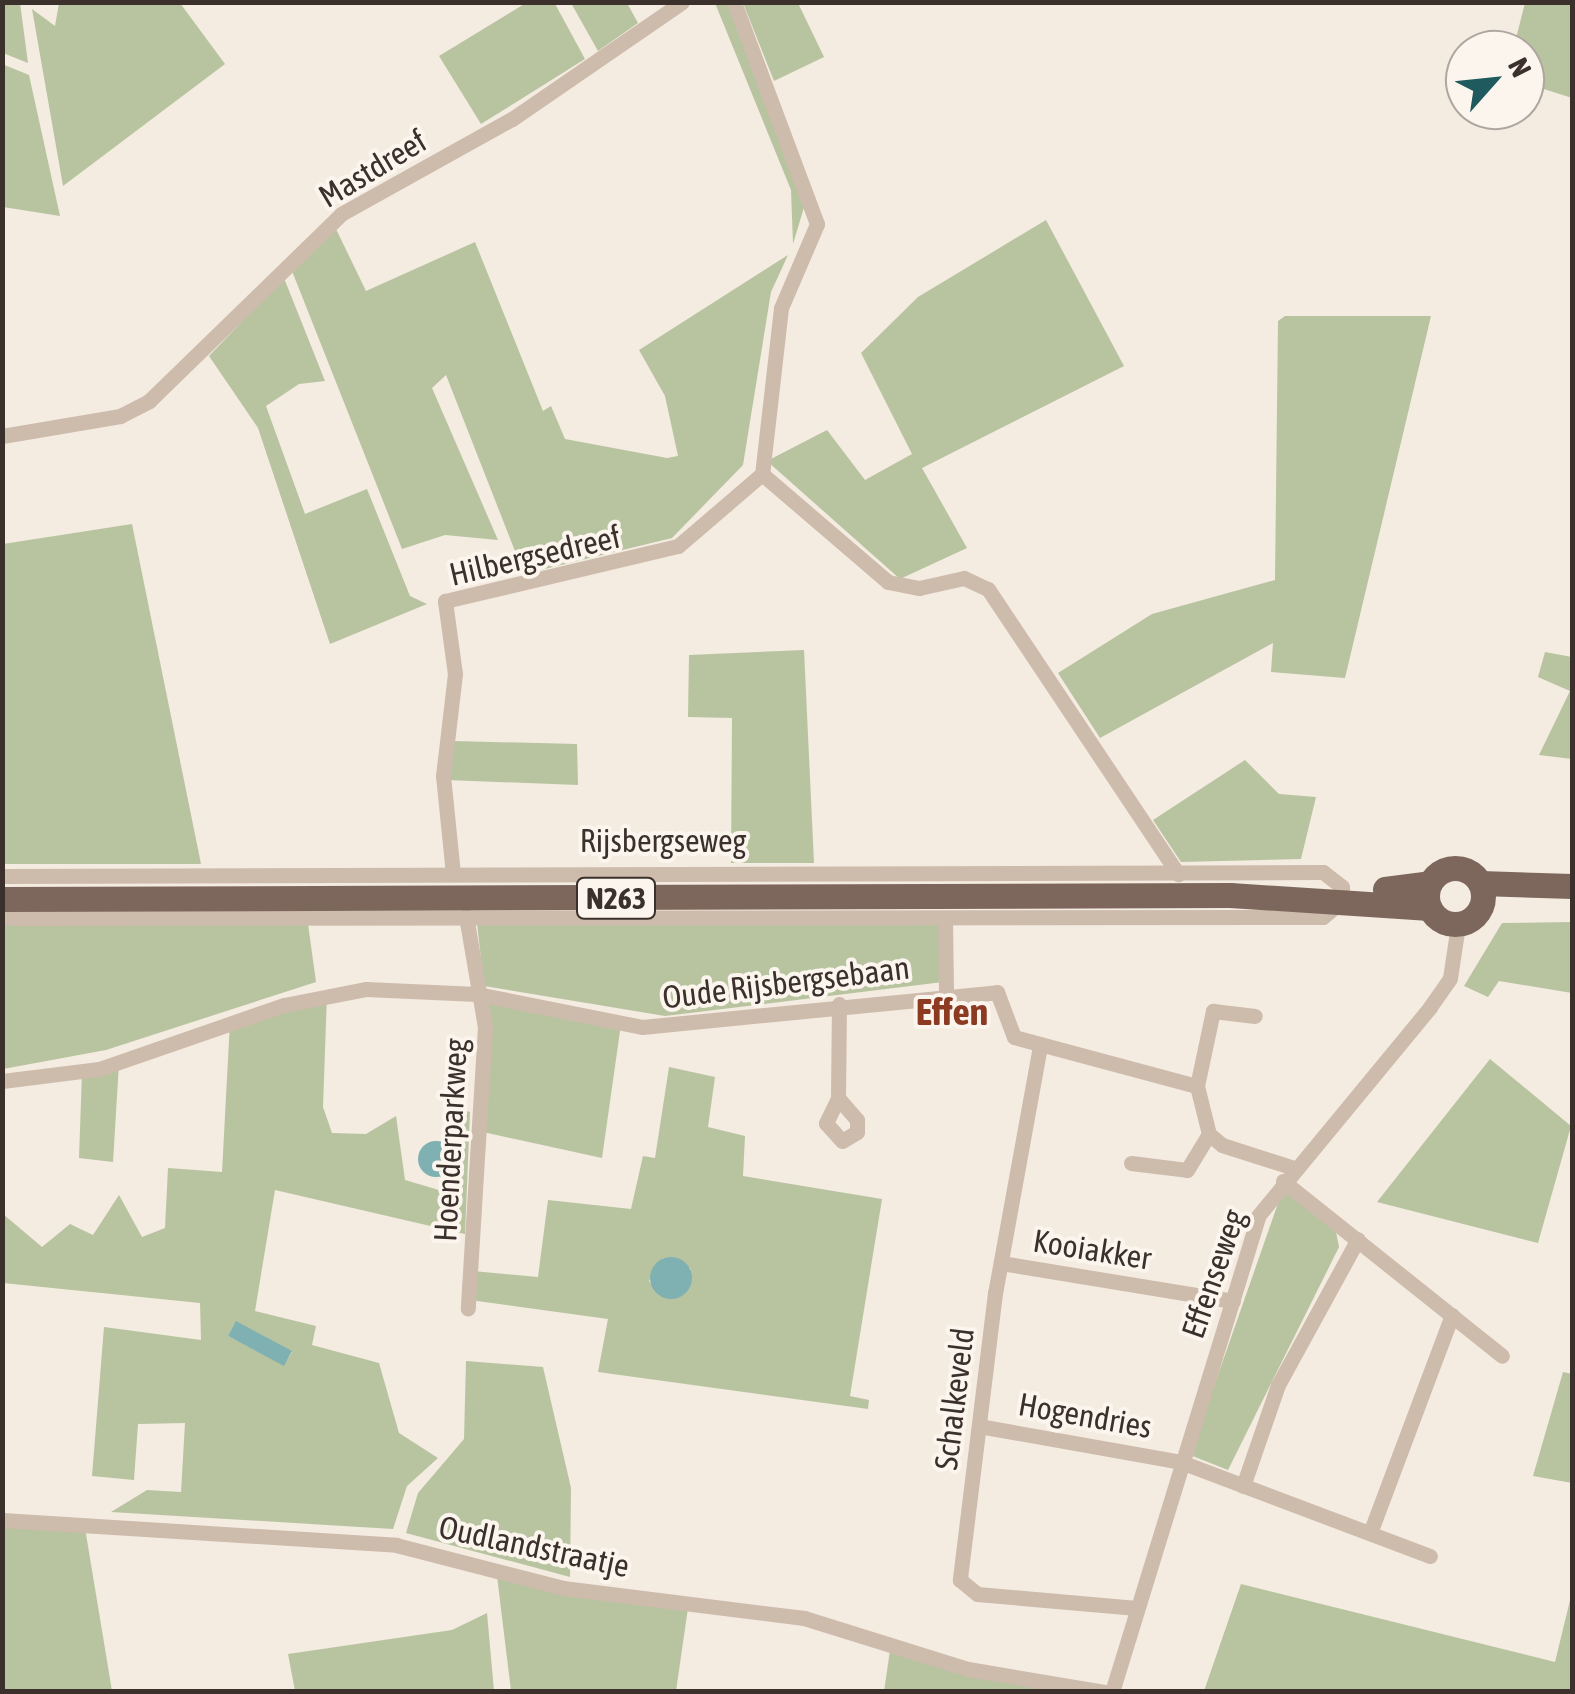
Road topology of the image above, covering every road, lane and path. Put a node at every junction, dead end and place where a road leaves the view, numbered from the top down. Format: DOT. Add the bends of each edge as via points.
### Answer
graph roads {
  1 [pos="682,2"];
  2 [pos="734,2"];
  3 [pos="2,436"];
  4 [pos="762,474"];
  5 [pos="453,874"];
  6 [pos="1178,874"];
  7 [pos="2,876"];
  8 [pos="1572,886"];
  9 [pos="1333,894"];
  10 [pos="1481,894"];
  11 [pos="1430,896"];
  12 [pos="2,898"];
  13 [pos="1572,900"];
  14 [pos="466,916"];
  15 [pos="2,918"];
  16 [pos="945,919"];
  17 [pos="1458,925"];
  18 [pos="946,991"];
  19 [pos="478,994"];
  20 [pos="839,1004"];
  21 [pos="1255,1016"];
  22 [pos="1040,1046"];
  23 [pos="2,1081"];
  24 [pos="1197,1086"];
  25 [pos="838,1098"];
  26 [pos="1209,1134"];
  27 [pos="1131,1163"];
  28 [pos="1288,1174"];
  29 [pos="1358,1239"];
  30 [pos="1001,1263"];
  31 [pos="1233,1302"];
  32 [pos="468,1308"];
  33 [pos="1452,1315"];
  34 [pos="1502,1356"];
  35 [pos="979,1426"];
  36 [pos="1181,1462"];
  37 [pos="1244,1486"];
  38 [pos="2,1520"];
  39 [pos="1370,1533"];
  40 [pos="1430,1556"];
  41 [pos="1136,1608"];
  42 [pos="1104,1692"];
  43 [pos="1112,1692"];
  1 -- 3 [label="street, Mastdreef" via="512,119 341,214 149,401 120,416"];
  2 -- 4 [label="street" via="818,224 782,308"];
  4 -- 5 [label="street, Hilbergsedreef" via="678,546 445,600 455,674 444,776"];
  4 -- 6 [label="street" via="888,582 919,588 964,578 988,589"];
  5 -- 6 [label="street, Rijsbergseweg"];
  5 -- 7 [label="street, Rijsbergseweg"];
  6 -- 9 [label="street, Rijsbergseweg"];
  8 -- 10 [label="main road, N263"];
  9 -- 11 [label="main road, Rijsbergseweg / N263"];
  9 -- 12 [label="main road, Rijsbergseweg / N263"];
  9 -- 16 [label="street, Rijsbergseweg"];
  10 -- 11 [label="main road, N263" via="1464,868"];
  10 -- 13 [label="main road, N263"];
  10 -- 17 [label="main road"];
  11 -- 17 [label="main road, N263"];
  14 -- 15 [label="street, Rijsbergseweg"];
  14 -- 16 [label="street, Rijsbergseweg"];
  14 -- 19 [label="street, Hoenderparkweg"];
  16 -- 18 [label="street"];
  17 -- 28 [label="street, Effenseweg" via="1450,978"];
  18 -- 20 [label="street, Oude Rijsbergsebaan"];
  18 -- 22 [label="street, Oude Rijsbergsebaan" via="996,992 1014,1036"];
  19 -- 20 [label="street, Oude Rijsbergsebaan" via="642,1027"];
  19 -- 23 [label="street, Oude Rijsbergsebaan" via="410,986 326,996 98,1068"];
  19 -- 32 [label="street, Hoenderparkweg" via="485,1027"];
  20 -- 25 [label="street"];
  21 -- 24 [label="street" via="1212,1010"];
  22 -- 24 [label="street, Oude Rijsbergsebaan"];
  22 -- 30 [label="street, Schalkeveld"];
  24 -- 26 [label="street"];
  26 -- 27 [label="street" via="1187,1170"];
  26 -- 28 [label="street"];
  28 -- 29 [label="street"];
  28 -- 31 [label="street, Effenseweg" via="1258,1216"];
  29 -- 33 [label="street"];
  29 -- 37 [label="street" via="1278,1386"];
  30 -- 31 [label="street, Kooiakker"];
  30 -- 35 [label="street, Schalkeveld"];
  31 -- 36 [label="street, Effenseweg"];
  33 -- 34 [label="street"];
  33 -- 39 [label="street"];
  35 -- 36 [label="street, Hogendries"];
  35 -- 41 [label="street, Schalkeveld" via="962,1585 976,1594"];
  36 -- 37 [label="street, Hogendries"];
  36 -- 41 [label="street, Effenseweg"];
  37 -- 39 [label="street, Hogendries"];
  38 -- 42 [label="street, Oudlandstraatje" via="396,1545 563,1588 804,1618 968,1670"];
  39 -- 40 [label="street, Hogendries"];
  41 -- 43 [label="street, Effenseweg"];
}
